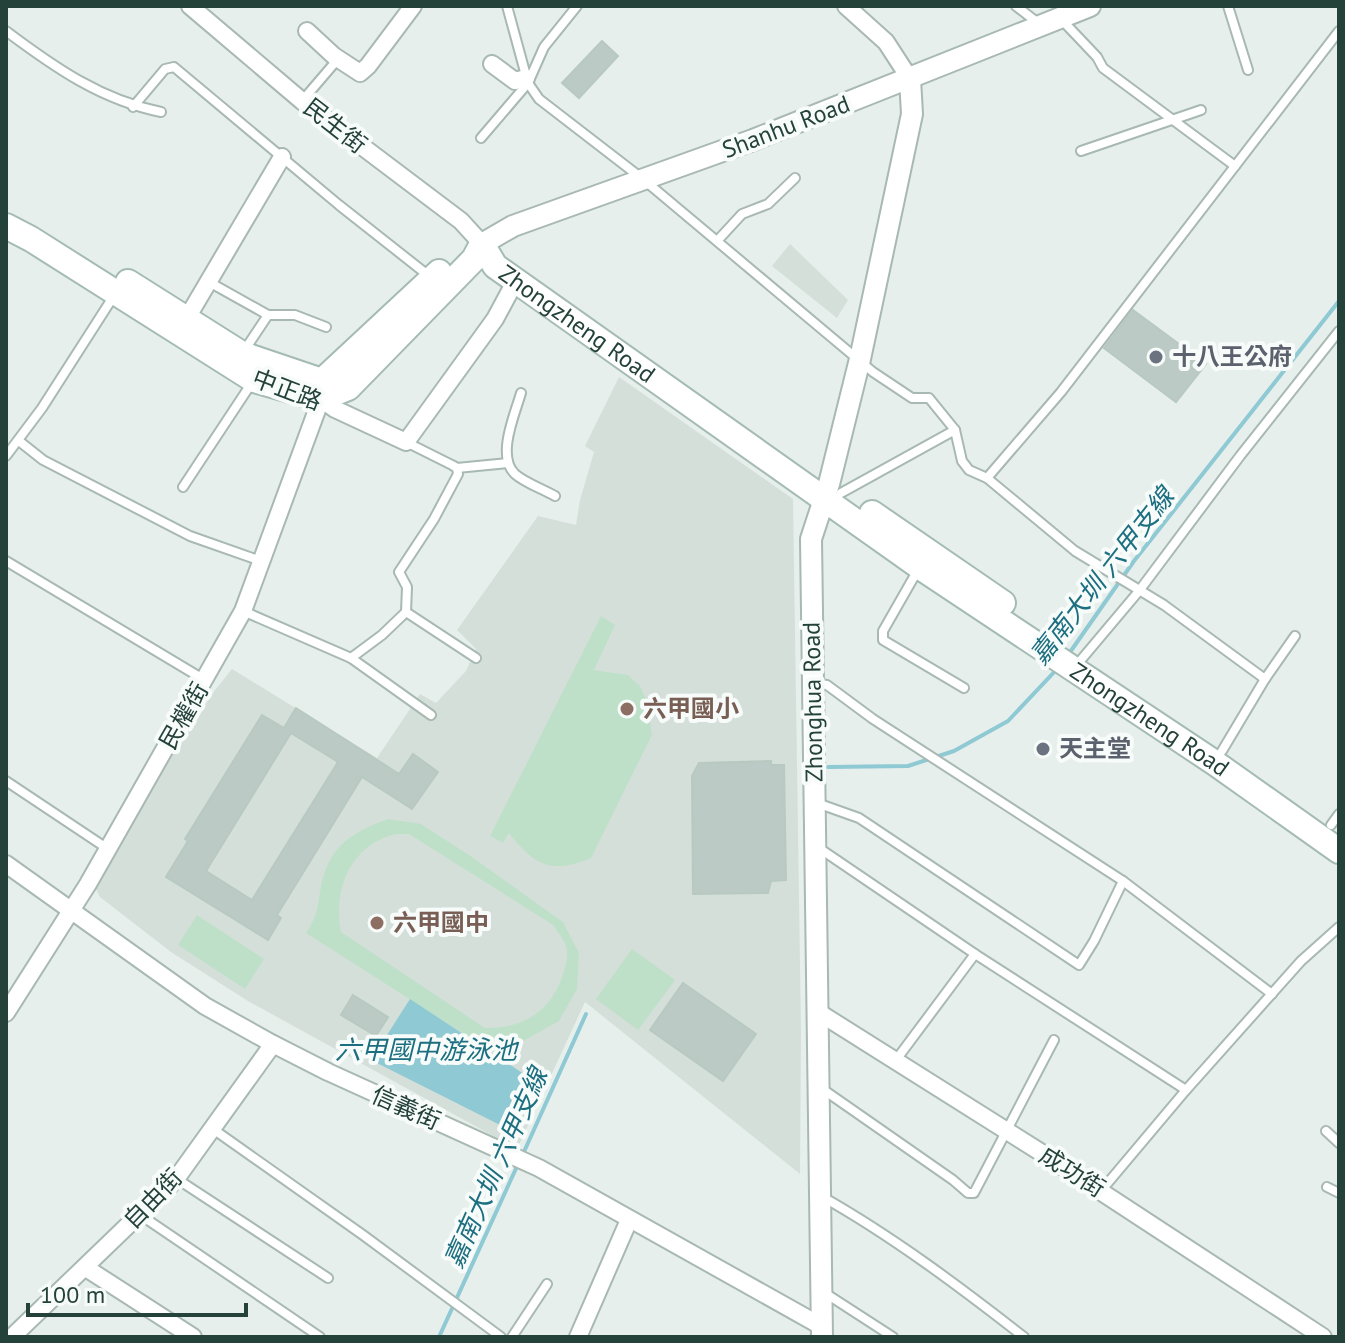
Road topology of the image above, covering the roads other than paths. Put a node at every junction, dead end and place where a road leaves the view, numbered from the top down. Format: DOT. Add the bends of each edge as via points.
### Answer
graph roads {
  1 [pos="190,6"];
  2 [pos="413,6"];
  3 [pos="507,6"];
  4 [pos="577,6"];
  5 [pos="846,6"];
  6 [pos="1016,6"];
  7 [pos="1090,6"];
  8 [pos="1228,6"];
  9 [pos="1051,22"];
  10 [pos="6,31"];
  11 [pos="307,31"];
  12 [pos="1339,31"];
  13 [pos="338,59"];
  14 [pos="492,64"];
  15 [pos="1248,70"];
  16 [pos="910,79"];
  17 [pos="527,81"];
  18 [pos="302,101"];
  19 [pos="133,107"];
  20 [pos="1201,110"];
  21 [pos="161,112"];
  22 [pos="1170,120"];
  23 [pos="481,138"];
  24 [pos="1081,151"];
  25 [pos="282,157"];
  26 [pos="1235,166"];
  27 [pos="795,178"];
  28 [pos="644,180"];
  29 [pos="6,210"];
  30 [pos="6,226"];
  31 [pos="718,240"];
  32 [pos="482,244"];
  33 [pos="433,279"];
  34 [pos="516,280"];
  35 [pos="208,281"];
  36 [pos="120,286"];
  37 [pos="268,315"];
  38 [pos="187,318"];
  39 [pos="326,327"];
  40 [pos="1339,331"];
  41 [pos="242,354"];
  42 [pos="860,359"];
  43 [pos="254,380"];
  44 [pos="321,390"];
  45 [pos="521,393"];
  46 [pos="955,430"];
  47 [pos="406,442"];
  48 [pos="12,444"];
  49 [pos="6,456"];
  50 [pos="508,463"];
  51 [pos="457,468"];
  52 [pos="987,478"];
  53 [pos="183,487"];
  54 [pos="832,492"];
  55 [pos="555,496"];
  56 [pos="6,561"];
  57 [pos="261,561"];
  58 [pos="920,567"];
  59 [pos="1139,591"];
  60 [pos="243,611"];
  61 [pos="406,612"];
  62 [pos="1295,636"];
  63 [pos="351,658"];
  64 [pos="476,658"];
  65 [pos="1078,662"];
  66 [pos="1265,679"];
  67 [pos="204,680"];
  68 [pos="812,683"];
  69 [pos="964,688"];
  70 [pos="431,715"];
  71 [pos="1222,751"];
  72 [pos="6,781"];
  73 [pos="814,802"];
  74 [pos="1336,824"];
  75 [pos="814,845"];
  76 [pos="108,850"];
  77 [pos="1339,851"];
  78 [pos="6,864"];
  79 [pos="1123,881"];
  80 [pos="72,910"];
  81 [pos="1339,927"];
  82 [pos="975,954"];
  83 [pos="1272,994"];
  84 [pos="818,1012"];
  85 [pos="6,1013"];
  86 [pos="1054,1040"];
  87 [pos="273,1044"];
  88 [pos="896,1060"];
  89 [pos="819,1087"];
  90 [pos="1186,1090"];
  91 [pos="213,1129"];
  92 [pos="1326,1131"];
  93 [pos="1007,1133"];
  94 [pos="1339,1143"];
  95 [pos="176,1179"];
  96 [pos="1327,1187"];
  97 [pos="1101,1191"];
  98 [pos="1339,1193"];
  99 [pos="821,1196"];
  100 [pos="139,1214"];
  101 [pos="629,1220"];
  102 [pos="86,1268"];
  103 [pos="328,1278"];
  104 [pos="547,1284"];
  105 [pos="821,1291"];
  106 [pos="822,1332"];
  107 [pos="12,1337"];
  108 [pos="193,1337"];
  109 [pos="320,1337"];
  110 [pos="501,1337"];
  111 [pos="512,1337"];
  112 [pos="578,1337"];
  113 [pos="893,1337"];
  114 [pos="1024,1337"];
  115 [pos="1323,1337"];
  1 -- 18 [label="street, 民生街"];
  2 -- 13 [label="street" via="360,73"];
  3 -- 17 [label="lane"];
  4 -- 17 [label="lane" via="544,47"];
  5 -- 16 [label="street" via="886,42"];
  6 -- 9 [label="lane"];
  7 -- 9 [label="street, Shanhu Road"];
  8 -- 15 [label="lane"];
  9 -- 16 [label="street, Shanhu Road"];
  9 -- 22 [label="lane"];
  10 -- 19 [label="lane" via="88,87"];
  11 -- 13 [label="street"];
  12 -- 26 [label="lane"];
  13 -- 18 [label="lane"];
  14 -- 17 [label="street" via="515,81"];
  16 -- 28 [label="street, Shanhu Road"];
  16 -- 42 [label="street, Zhonghua Road" via="912,114"];
  17 -- 23 [label="lane"];
  17 -- 28 [label="lane" via="533,94 562,119"];
  18 -- 32 [label="street, 民生街" via="461,221"];
  19 -- 21 [label="lane"];
  19 -- 25 [label="lane" via="165,69 174,67"];
  20 -- 22 [label="lane"];
  22 -- 24 [label="lane"];
  22 -- 26 [label="lane"];
  25 -- 33 [label="lane"];
  25 -- 35 [label="street"];
  26 -- 52 [label="lane" via="1061,392"];
  27 -- 31 [label="lane" via="768,204 742,214"];
  28 -- 31 [label="lane"];
  28 -- 32 [label="street, Shanhu Road" via="513,226"];
  29 -- 36 [label="main road, 中正路" via="35,224"];
  30 -- 36 [label="main road, 中正路"];
  31 -- 42 [label="lane"];
  32 -- 33 [label="main road, 民權街" via="459,251"];
  32 -- 34 [label="main road, Zhongzheng Road" via="495,266"];
  32 -- 44 [label="main road" via="474,259 348,388"];
  32 -- 54 [label="main road, Zhongzheng Road" via="503,252 602,320"];
  33 -- 44 [label="main road, 民權街"];
  34 -- 47 [label="street" via="488,330"];
  34 -- 54 [label="main road, Zhongzheng Road"];
  35 -- 37 [label="lane"];
  35 -- 38 [label="street"];
  36 -- 38 [label="main road, 中正路"];
  36 -- 43 [label="main road, 中正路"];
  36 -- 48 [label="lane"];
  37 -- 39 [label="lane" via="295,315"];
  37 -- 41 [label="lane"];
  38 -- 41 [label="main road, 中正路"];
  40 -- 59 [label="lane"];
  41 -- 44 [label="main road, 中正路"];
  42 -- 46 [label="lane" via="912,398 929,398"];
  42 -- 54 [label="street, Zhonghua Road"];
  43 -- 44 [label="main road, 中正路"];
  43 -- 53 [label="lane"];
  44 -- 47 [label="street, 中正路" via="335,409"];
  44 -- 57 [label="street, 民權街"];
  45 -- 50 [label="lane"];
  46 -- 52 [label="lane" via="962,461"];
  46 -- 54 [label="lane"];
  47 -- 51 [label="lane"];
  48 -- 49 [label="lane"];
  48 -- 57 [label="lane" via="190,536"];
  50 -- 51 [label="lane"];
  50 -- 55 [label="lane" via="515,474"];
  51 -- 61 [label="lane" via="434,519 399,572 407,587"];
  52 -- 59 [label="lane" via="1075,551"];
  54 -- 58 [label="main road, Zhongzheng Road"];
  54 -- 65 [label="main road, Zhongzheng Road"];
  54 -- 68 [label="street, Zhonghua Road" via="811,539"];
  56 -- 67 [label="lane"];
  57 -- 60 [label="street, 民權街"];
  58 -- 65 [label="main road, Zhongzheng Road"];
  58 -- 69 [label="lane" via="883,631 883,640"];
  59 -- 65 [label="lane"];
  59 -- 66 [label="lane"];
  60 -- 63 [label="lane"];
  60 -- 67 [label="street, 民權街"];
  61 -- 63 [label="lane"];
  61 -- 64 [label="lane"];
  62 -- 66 [label="lane"];
  63 -- 70 [label="lane"];
  65 -- 71 [label="main road, Zhongzheng Road"];
  65 -- 77 [label="main road, Zhongzheng Road"];
  66 -- 71 [label="lane"];
  67 -- 76 [label="street, 民權街"];
  68 -- 73 [label="street, Zhonghua Road"];
  68 -- 79 [label="lane" via="827,685"];
  71 -- 74 [label="main road, Zhongzheng Road"];
  72 -- 76 [label="lane"];
  73 -- 75 [label="street, Zhonghua Road"];
  73 -- 79 [label="lane" via="859,818 1079,965"];
  75 -- 82 [label="lane"];
  75 -- 84 [label="street, Zhonghua Road"];
  76 -- 80 [label="street, 民權街"];
  78 -- 80 [label="street, 信義街"];
  79 -- 83 [label="lane"];
  80 -- 85 [label="street, 民權街"];
  80 -- 87 [label="street, 信義街" via="205,1006"];
  81 -- 83 [label="lane"];
  82 -- 88 [label="lane"];
  82 -- 90 [label="lane"];
  83 -- 90 [label="lane"];
  84 -- 88 [label="street, 成功街"];
  84 -- 89 [label="street, Zhonghua Road"];
  86 -- 93 [label="lane"];
  87 -- 91 [label="street, 自由街"];
  87 -- 101 [label="street, 信義街" via="539,1168"];
  88 -- 93 [label="street, 成功街"];
  89 -- 93 [label="lane" via="968,1193 974,1193"];
  89 -- 99 [label="street, Zhonghua Road"];
  90 -- 97 [label="lane"];
  91 -- 95 [label="street, 自由街"];
  91 -- 110 [label="lane"];
  92 -- 94 [label="lane"];
  93 -- 97 [label="street, 成功街"];
  95 -- 100 [label="street, 自由街"];
  95 -- 103 [label="lane"];
  96 -- 98 [label="lane"];
  97 -- 115 [label="street, 成功街"];
  99 -- 105 [label="street, Zhonghua Road"];
  99 -- 114 [label="lane"];
  100 -- 102 [label="street, 自由街"];
  100 -- 109 [label="lane"];
  101 -- 106 [label="street, 信義街"];
  101 -- 112 [label="street"];
  102 -- 107 [label="street, 自由街"];
  102 -- 108 [label="street"];
  104 -- 111 [label="lane"];
  105 -- 106 [label="street, Zhonghua Road"];
  105 -- 113 [label="lane"];
}
